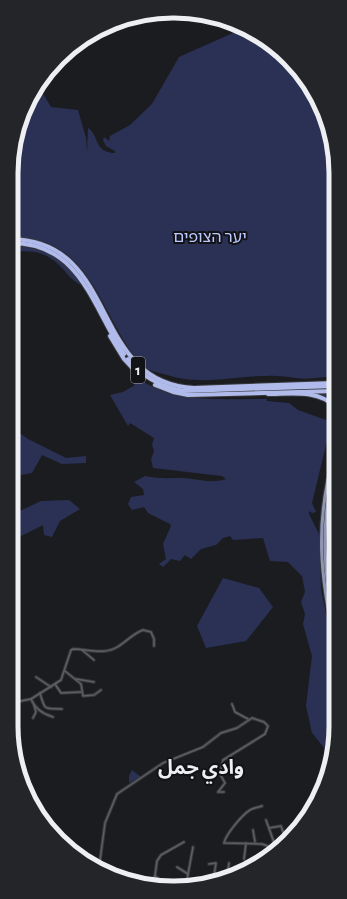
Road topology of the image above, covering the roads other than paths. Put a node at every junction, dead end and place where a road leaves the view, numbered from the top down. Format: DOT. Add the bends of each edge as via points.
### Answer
graph roads {
  1 [pos="18,240"];
  2 [pos="18,244"];
  3 [pos="97,305"];
  4 [pos="329,382"];
  5 [pos="329,386"];
  6 [pos="329,391"];
  7 [pos="215,394"];
  8 [pos="329,402"];
  9 [pos="329,476"];
  10 [pos="329,494"];
  11 [pos="329,601"];
  12 [pos="329,613"];
  13 [pos="154,646"];
  14 [pos="82,650"];
  15 [pos="94,660"];
  16 [pos="65,671"];
  17 [pos="36,677"];
  18 [pos="76,679"];
  19 [pos="94,682"];
  20 [pos="55,684"];
  21 [pos="51,687"];
  22 [pos="100,690"];
  23 [pos="81,692"];
  24 [pos="40,693"];
  25 [pos="31,699"];
  26 [pos="18,702"];
  27 [pos="232,704"];
  28 [pos="34,705"];
  29 [pos="62,709"];
  30 [pos="52,717"];
  31 [pos="33,718"];
  32 [pos="249,720"];
  33 [pos="224,792"];
  34 [pos="262,806"];
  35 [pos="266,820"];
  36 [pos="269,828"];
  37 [pos="253,830"];
  38 [pos="284,834"];
  39 [pos="184,842"];
  40 [pos="246,843"];
  41 [pos="255,843"];
  42 [pos="274,844"];
  43 [pos="193,847"];
  44 [pos="270,847"];
  45 [pos="244,859"];
  46 [pos="100,862"];
  47 [pos="229,863"];
  48 [pos="209,864"];
  49 [pos="177,867"];
  50 [pos="228,871"];
  51 [pos="188,874"];
  52 [pos="155,876"];
  53 [pos="214,876"];
  54 [pos="152,880"];
  55 [pos="161,881"];
  56 [pos="187,881"];
  1 -- 4 [label="highway, 1" via="61,254 74,265 89,284 128,356 156,379 174,386 194,388"];
  2 -- 3 [label="highway, 1" via="36,247 63,260 80,277"];
  3 -- 5 [label="highway, 1" via="131,363 146,376 167,387 196,392"];
  3 -- 7 [label="highway" via="120,353 144,379 173,392 188,395"];
  6 -- 7 [label="highway"];
  7 -- 8 [label="highway" via="313,395"];
  9 -- 12 [label="main road" via="324,497 321,544 324,588"];
  10 -- 11 [label="main road" via="324,548"];
  13 -- 14 [label="street" via="152,632 143,630 115,648 98,652"];
  14 -- 15 [label="street"];
  14 -- 16 [label="street" via="71,650"];
  16 -- 18 [label="street"];
  16 -- 20 [label="street" via="61,680"];
  17 -- 21 [label="street"];
  18 -- 19 [label="street"];
  18 -- 23 [label="street" via="81,684"];
  20 -- 21 [label="street"];
  20 -- 23 [label="street" via="64,694"];
  21 -- 24 [label="street"];
  22 -- 23 [label="street" via="94,695 86,696 82,696"];
  24 -- 25 [label="street"];
  24 -- 29 [label="street" via="46,708"];
  25 -- 26 [label="street"];
  25 -- 28 [label="street"];
  27 -- 32 [label="street" via="238,715"];
  28 -- 30 [label="street" via="45,716"];
  28 -- 31 [label="street" via="36,712"];
  32 -- 33 [label="street" via="256,718 267,724 268,729 265,734 223,760 220,774 225,783 218,792"];
  32 -- 46 [label="street" via="237,728 221,733 202,747 163,763 117,794 105,823"];
  34 -- 40 [label="street" via="250,810 225,836 224,843"];
  35 -- 36 [label="street"];
  36 -- 38 [label="street" via="281,826"];
  36 -- 42 [label="street"];
  37 -- 41 [label="street"];
  39 -- 52 [label="street" via="161,856"];
  40 -- 41 [label="street"];
  40 -- 45 [label="street"];
  41 -- 44 [label="street"];
  43 -- 51 [label="street"];
  47 -- 50 [label="street"];
  48 -- 53 [label="street" via="216,863"];
  49 -- 51 [label="street"];
  51 -- 56 [label="street"];
  52 -- 54 [label="street"];
  52 -- 55 [label="street"];
}
